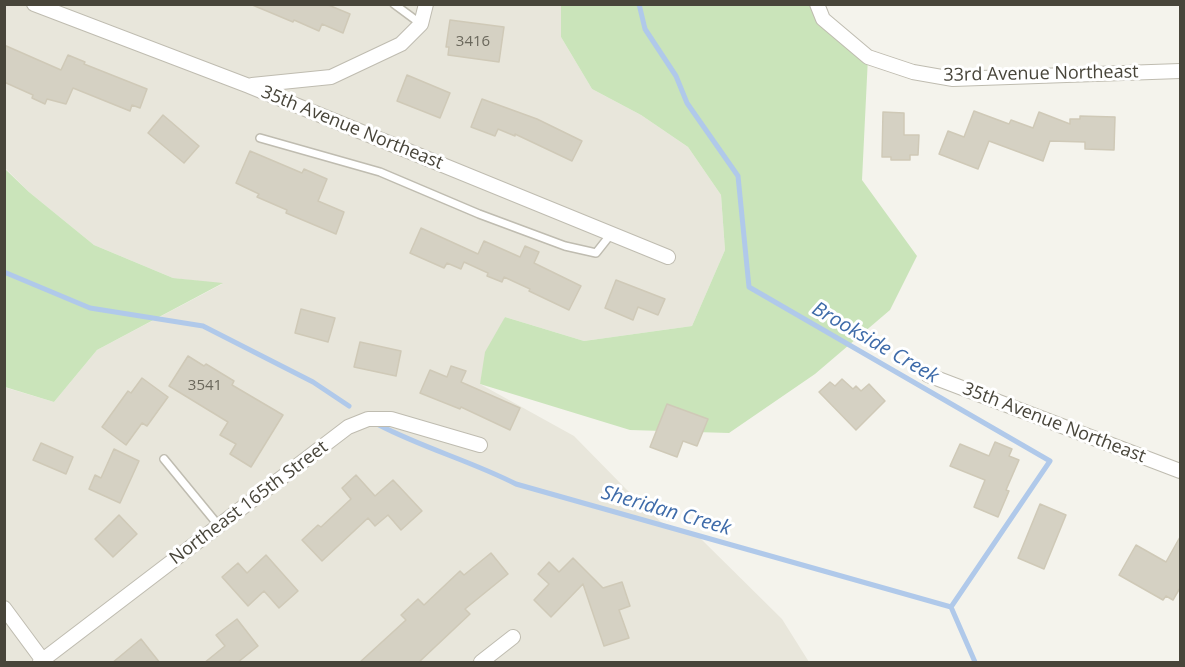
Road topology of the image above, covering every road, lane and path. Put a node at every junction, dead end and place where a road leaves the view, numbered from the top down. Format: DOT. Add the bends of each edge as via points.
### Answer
graph roads {
  1 [pos="34,4"];
  2 [pos="394,4"];
  3 [pos="426,4"];
  4 [pos="817,4"];
  5 [pos="421,24"];
  6 [pos="1180,71"];
  7 [pos="249,86"];
  8 [pos="260,138"];
  9 [pos="611,234"];
  10 [pos="668,257"];
  11 [pos="928,375"];
  12 [pos="480,445"];
  13 [pos="164,459"];
  14 [pos="1180,471"];
  15 [pos="219,526"];
  16 [pos="4,608"];
  17 [pos="513,638"];
  18 [pos="42,662"];
  19 [pos="481,663"];
  1 -- 7 [label="street, 35th Avenue Northeast"];
  2 -- 5 [label="lane"];
  3 -- 5 [label="street"];
  4 -- 6 [label="street, 33rd Avenue Northeast" via="823,19 868,57 913,72 953,79"];
  5 -- 7 [label="street" via="401,44 331,76"];
  7 -- 9 [label="street, 35th Avenue Northeast"];
  8 -- 9 [label="lane" via="380,172 566,246 596,253"];
  9 -- 10 [label="street, 35th Avenue Northeast"];
  11 -- 14 [label="street, 35th Avenue Northeast"];
  12 -- 15 [label="street, Northeast 165th Street" via="391,418 368,418 348,427"];
  13 -- 15 [label="lane"];
  15 -- 18 [label="street, Northeast 165th Street"];
  16 -- 18 [label="street"];
  17 -- 19 [label="street"];
}
